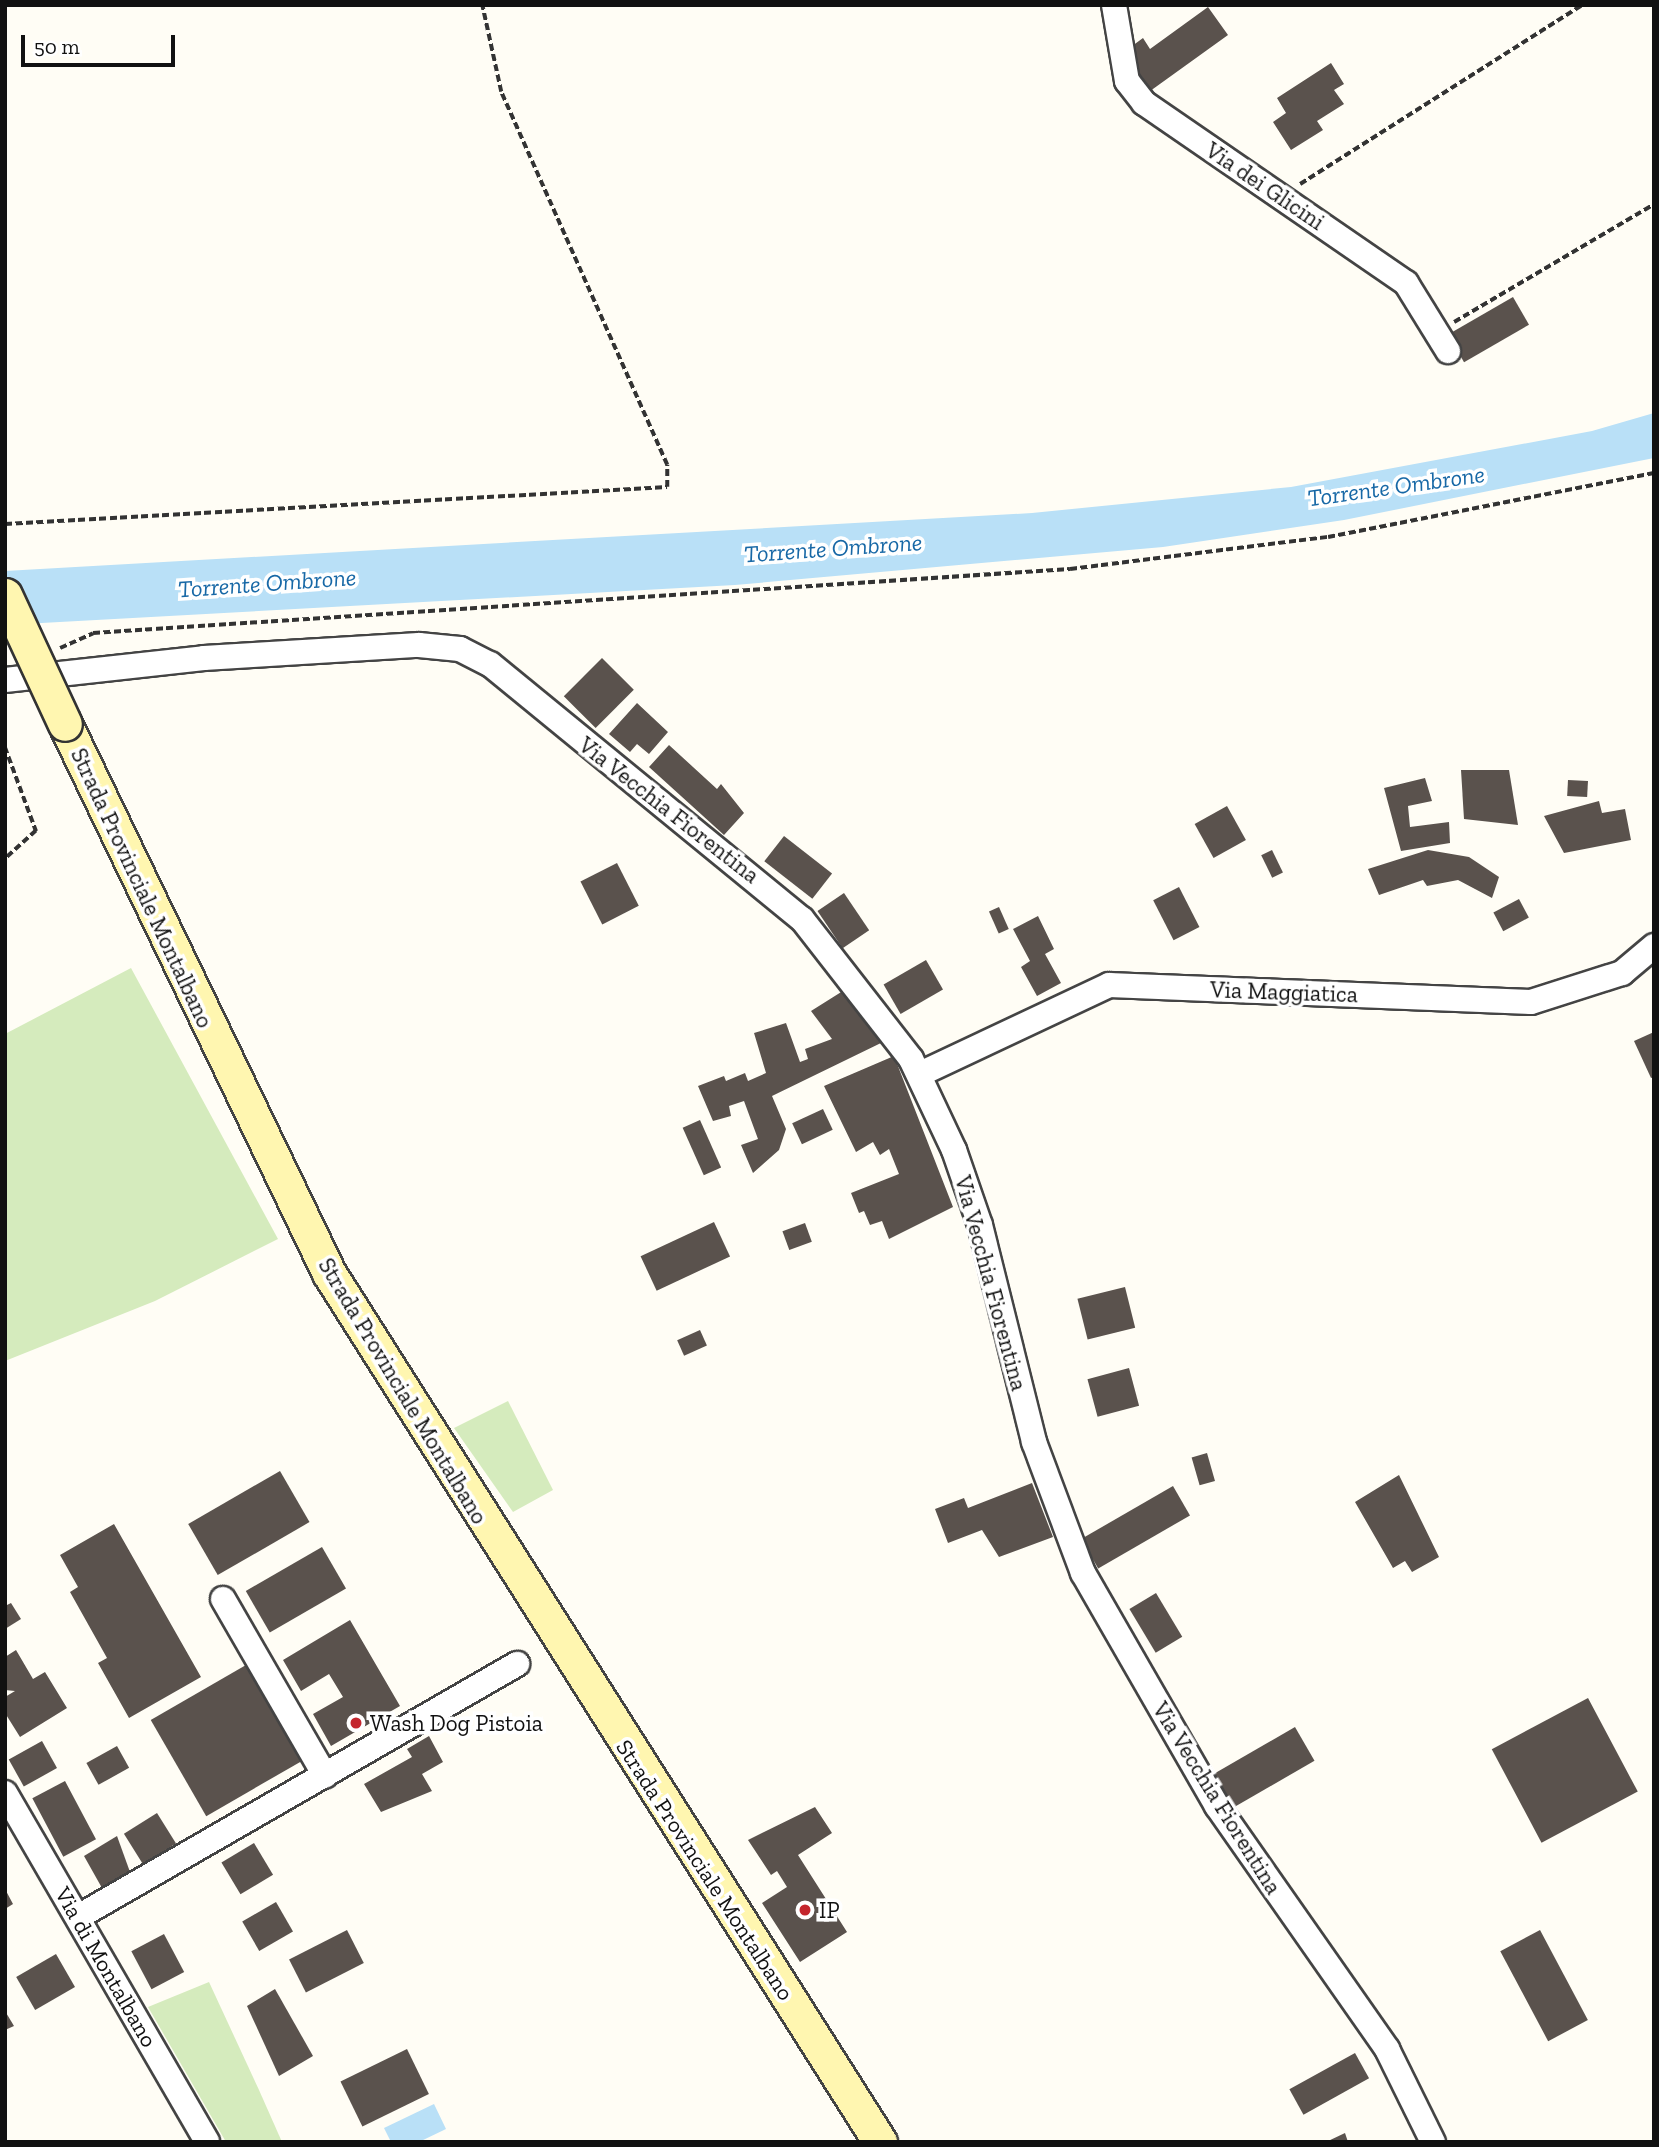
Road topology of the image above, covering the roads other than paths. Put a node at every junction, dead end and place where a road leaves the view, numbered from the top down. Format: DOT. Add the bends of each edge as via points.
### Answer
graph roads {
  1 [pos="1114,5"];
  2 [pos="1444,341"];
  3 [pos="5,595"];
  4 [pos="5,680"];
  5 [pos="1654,946"];
  6 [pos="920,1074"];
  7 [pos="223,1599"];
  8 [pos="517,1664"];
  9 [pos="325,1776"];
  10 [pos="5,1793"];
  11 [pos="78,1917"];
  12 [pos="207,2142"];
  13 [pos="880,2142"];
  14 [pos="1433,2142"];
  1 -- 2 [label="street, Via dei Glicini" via="1127,81 1144,103 1406,283"];
  3 -- 13 [label="main road, Strada Provinciale Montalbano, bridge" via="328,1273"];
  4 -- 6 [label="street, Via Vecchia Fiorentina" via="347,648 437,645 472,653 781,899 813,931"];
  5 -- 6 [label="street, Via Maggiatica" via="1622,973 1531,1002 1109,985"];
  6 -- 14 [label="street, Via Vecchia Fiorentina" via="972,1199 1034,1442 1079,1564 1217,1806 1387,2049"];
  7 -- 9 [label="street"];
  8 -- 9 [label="street"];
  9 -- 11 [label="street"];
  10 -- 11 [label="street, Via di Montalbano"];
  11 -- 12 [label="street, Via di Montalbano"];
}
